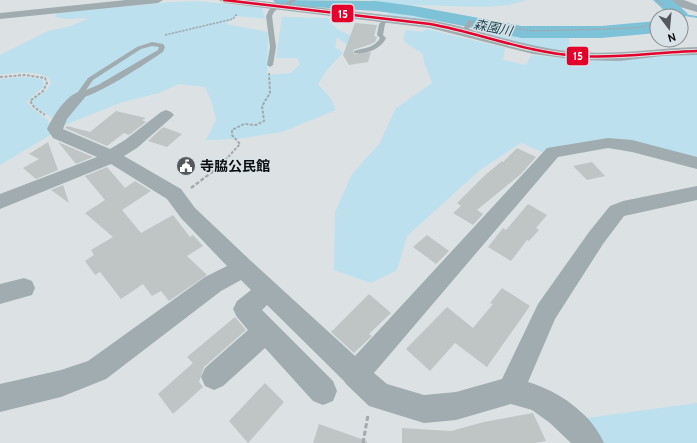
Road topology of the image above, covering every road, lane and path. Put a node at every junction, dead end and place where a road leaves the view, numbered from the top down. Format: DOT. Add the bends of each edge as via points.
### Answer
graph roads {
  1 [pos="60,0"];
  2 [pos="158,0"];
  3 [pos="224,0"];
  4 [pos="677,0"];
  5 [pos="286,4"];
  6 [pos="697,9"];
  7 [pos="55,11"];
  8 [pos="0,16"];
  9 [pos="233,19"];
  10 [pos="386,20"];
  11 [pos="488,24"];
  12 [pos="649,25"];
  13 [pos="4,27"];
  14 [pos="161,36"];
  15 [pos="697,51"];
  16 [pos="356,52"];
  17 [pos="270,65"];
  18 [pos="0,77"];
  19 [pos="79,96"];
  20 [pos="166,115"];
  21 [pos="55,130"];
  22 [pos="112,157"];
  23 [pos="697,163"];
  24 [pos="697,193"];
  25 [pos="177,197"];
  26 [pos="0,202"];
  27 [pos="243,268"];
  28 [pos="24,288"];
  29 [pos="267,291"];
  30 [pos="0,294"];
  31 [pos="265,330"];
  32 [pos="355,374"];
  33 [pos="214,377"];
  34 [pos="511,390"];
  35 [pos="323,392"];
  36 [pos="0,398"];
  37 [pos="588,443"];
  1 -- 7 [label="street" via="60,6"];
  2 -- 7 [label="street"];
  3 -- 5 [label="street"];
  4 -- 6 [label="street"];
  5 -- 10 [label="street"];
  5 -- 17 [label="lane" via="271,11 269,16 272,32"];
  7 -- 8 [label="street"];
  7 -- 13 [label="street" via="45,17"];
  9 -- 14 [label="path"];
  10 -- 15 [label="street" via="468,25 533,50 578,56 620,57"];
  10 -- 16 [label="lane" via="380,30 382,42 378,46"];
  11 -- 12 [label="path" via="533,31"];
  17 -- 25 [label="path" via="270,93 262,106 264,122 256,125 244,124 232,130 240,144 233,154 211,176"];
  18 -- 21 [label="path" via="25,75 45,78 46,87 30,102 52,119"];
  19 -- 19 [label="lane" via="90,79 139,48 152,44 162,47 161,51 101,88"];
  19 -- 21 [label="street" via="60,118"];
  20 -- 22 [label="street"];
  21 -- 22 [label="street"];
  22 -- 25 [label="street"];
  22 -- 26 [label="street"];
  23 -- 32 [label="street" via="632,146 608,143 553,152"];
  24 -- 34 [label="street" via="617,211 546,312"];
  25 -- 27 [label="street" via="188,213"];
  27 -- 29 [label="street"];
  27 -- 36 [label="street" via="213,284 97,370 61,384"];
  28 -- 30 [label="street"];
  29 -- 31 [label="street" via="245,309"];
  29 -- 32 [label="street"];
  31 -- 33 [label="street"];
  31 -- 35 [label="street"];
  32 -- 34 [label="street" via="380,396 424,409 456,406"];
  34 -- 37 [label="street" via="539,399 560,413"];
}
